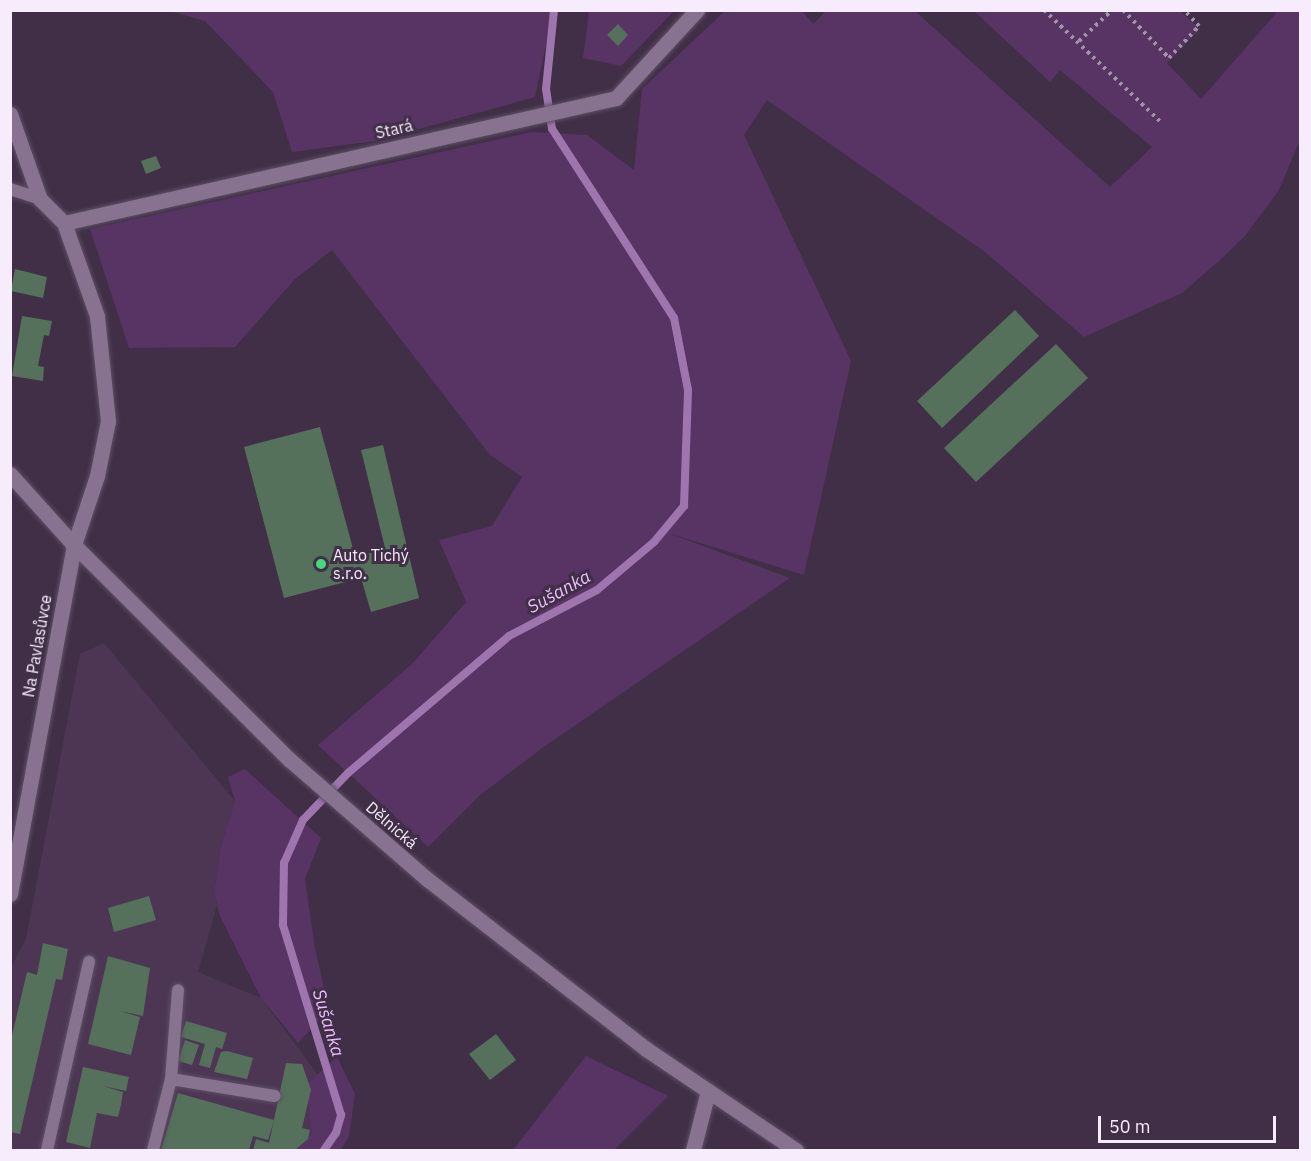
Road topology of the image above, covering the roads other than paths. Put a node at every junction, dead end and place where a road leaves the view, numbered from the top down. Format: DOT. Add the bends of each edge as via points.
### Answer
graph roads {
  1 [pos="697,10"];
  2 [pos="10,114"];
  3 [pos="10,189"];
  4 [pos="40,199"];
  5 [pos="64,223"];
  6 [pos="10,474"];
  7 [pos="74,545"];
  8 [pos="10,894"];
  9 [pos="89,962"];
  10 [pos="178,990"];
  11 [pos="171,1079"];
  12 [pos="708,1091"];
  13 [pos="275,1096"];
  14 [pos="47,1150"];
  15 [pos="153,1150"];
  16 [pos="693,1150"];
  17 [pos="795,1150"];
  1 -- 5 [label="street, Stará" via="616,98"];
  2 -- 4 [label="street"];
  3 -- 4 [label="lane"];
  4 -- 5 [label="street"];
  5 -- 7 [label="street" via="97,316 108,421 97,476"];
  6 -- 7 [label="street, Dělnická"];
  7 -- 8 [label="street, Na Pavlasůvce"];
  7 -- 12 [label="street, Dělnická" via="290,760 402,857 646,1049"];
  9 -- 14 [label="lane"];
  10 -- 11 [label="lane"];
  11 -- 13 [label="lane"];
  11 -- 15 [label="lane"];
  12 -- 16 [label="street"];
  12 -- 17 [label="street, Dělnická"];
}
